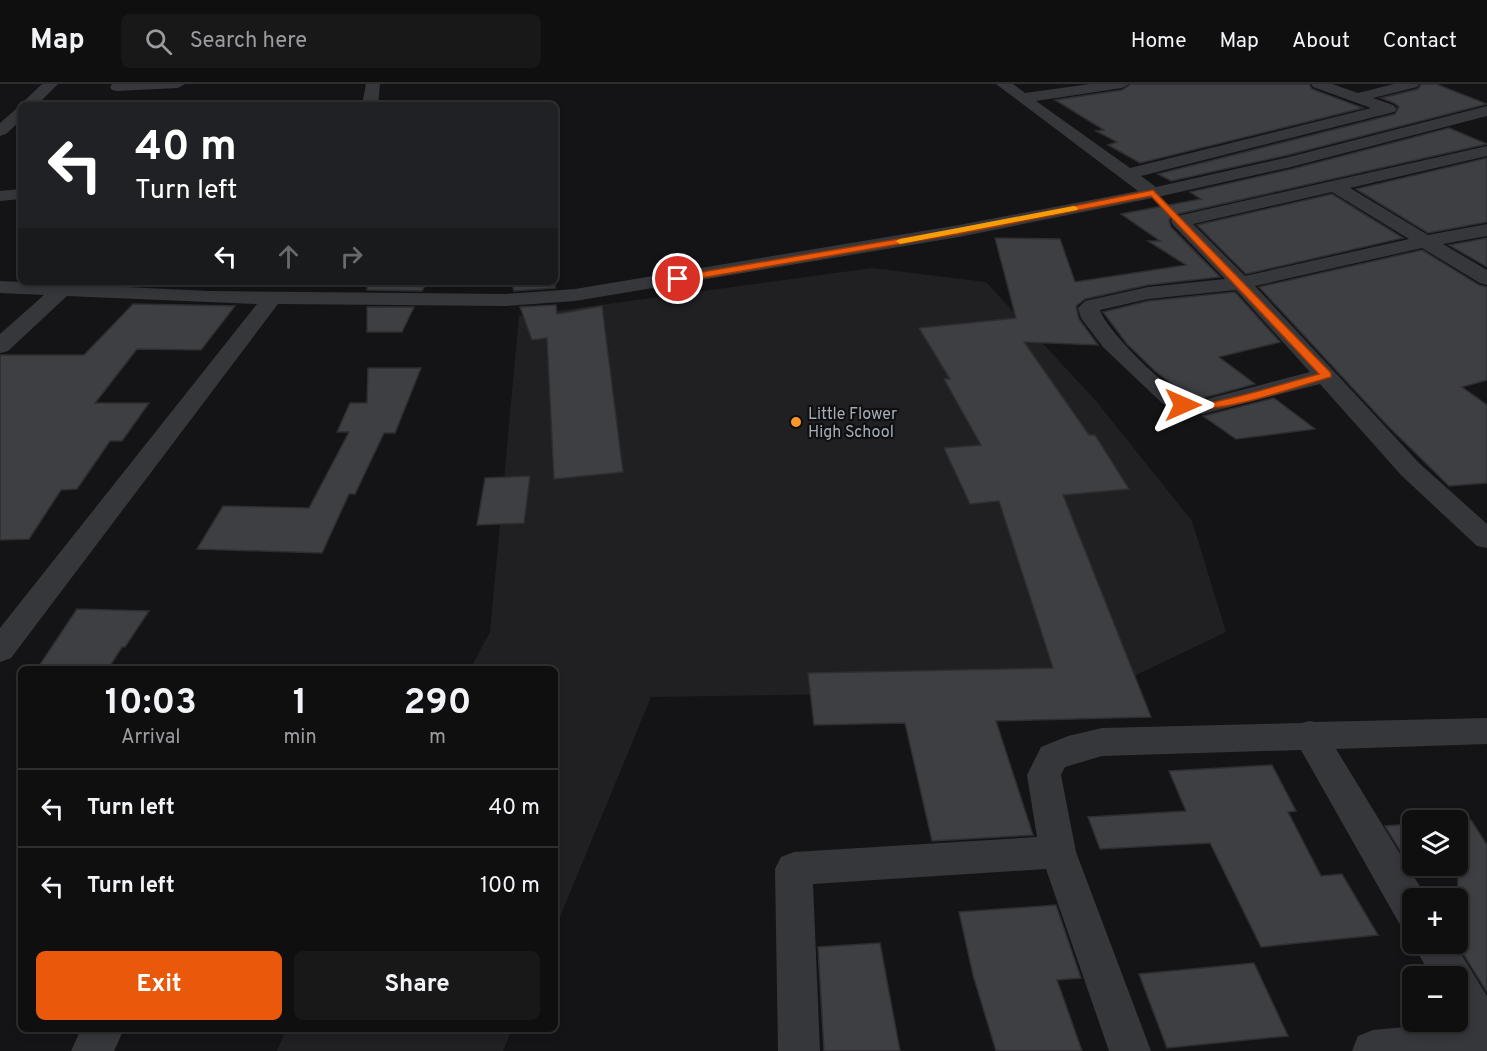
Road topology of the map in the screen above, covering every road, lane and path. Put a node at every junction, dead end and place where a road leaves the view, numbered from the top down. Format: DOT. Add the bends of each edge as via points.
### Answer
graph roads {
  1 [pos="51,84"];
  2 [pos="178,84"];
  3 [pos="373,84"];
  4 [pos="1003,84"];
  5 [pos="1122,84"];
  6 [pos="1318,84"];
  7 [pos="1412,84"];
  8 [pos="115,89"];
  9 [pos="1023,98"];
  10 [pos="1357,98"];
  11 [pos="31,102"];
  12 [pos="370,102"];
  13 [pos="1388,108"];
  14 [pos="1487,111"];
  15 [pos="18,115"];
  16 [pos="1434,126"];
  17 [pos="0,131"];
  18 [pos="1487,151"];
  19 [pos="1128,174"];
  20 [pos="1335,186"];
  21 [pos="1153,193"];
  22 [pos="18,194"];
  23 [pos="0,196"];
  24 [pos="1180,221"];
  25 [pos="1487,230"];
  26 [pos="1426,241"];
  27 [pos="1487,279"];
  28 [pos="1241,283"];
  29 [pos="0,286"];
  30 [pos="62,290"];
  31 [pos="358,290"];
  32 [pos="273,297"];
  33 [pos="0,346"];
  34 [pos="1327,375"];
  35 [pos="1487,539"];
  36 [pos="0,650"];
  37 [pos="1487,731"];
  38 [pos="1309,734"];
  39 [pos="1058,852"];
  40 [pos="1402,891"];
  41 [pos="1468,1003"];
  42 [pos="102,1032"];
  43 [pos="1487,1036"];
  44 [pos="92,1051"];
  45 [pos="799,1051"];
  46 [pos="1130,1051"];
  47 [pos="1373,1051"];
  1 -- 11 [label="street"];
  2 -- 8 [label="street"];
  3 -- 12 [label="street"];
  4 -- 9 [label="street"];
  5 -- 9 [label="street"];
  6 -- 10 [label="street"];
  7 -- 10 [label="street"];
  9 -- 19 [label="street"];
  10 -- 13 [label="street"];
  13 -- 16 [label="street"];
  13 -- 19 [label="street"];
  14 -- 16 [label="street"];
  15 -- 17 [label="street"];
  16 -- 21 [label="street"];
  18 -- 20 [label="street"];
  19 -- 21 [label="street"];
  20 -- 24 [label="street"];
  20 -- 26 [label="street"];
  21 -- 24 [label="street"];
  21 -- 31 [label="street" via="947,234 575,295 506,300"];
  22 -- 23 [label="street"];
  24 -- 28 [label="street"];
  25 -- 26 [label="street"];
  26 -- 27 [label="street"];
  26 -- 28 [label="street"];
  28 -- 34 [label="street"];
  28 -- 34 [label="street" via="1148,293 1092,304 1089,315 1104,337 1170,398 1183,405 1223,403"];
  29 -- 30 [label="street"];
  30 -- 32 [label="street"];
  30 -- 33 [label="street"];
  31 -- 32 [label="street"];
  32 -- 36 [label="street"];
  34 -- 35 [label="street" via="1410,469"];
  37 -- 38 [label="street"];
  38 -- 39 [label="street" via="1102,742 1053,757 1044,775"];
  38 -- 40 [label="street"];
  39 -- 45 [label="street" via="794,869"];
  39 -- 46 [label="street"];
  41 -- 43 [label="street"];
  42 -- 44 [label="street"];
  43 -- 47 [label="street"];
}
